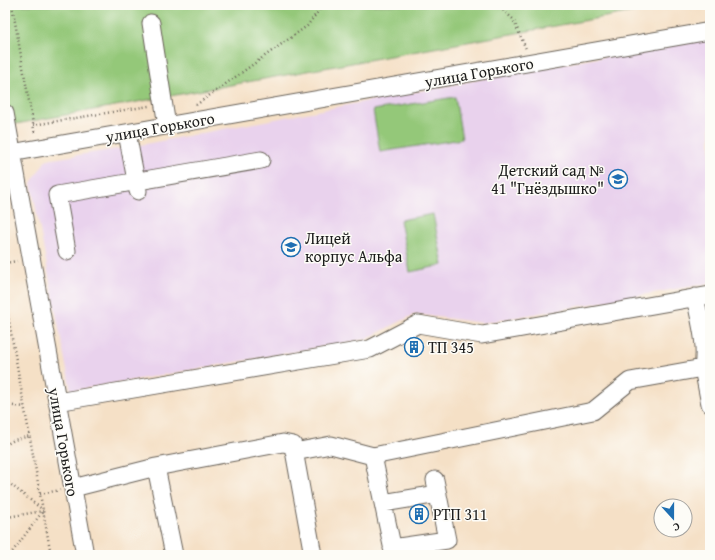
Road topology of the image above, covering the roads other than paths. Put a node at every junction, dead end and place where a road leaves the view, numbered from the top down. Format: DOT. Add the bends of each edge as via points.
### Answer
graph roads {
  1 [pos="152,23"];
  2 [pos="710,31"];
  3 [pos="5,113"];
  4 [pos="167,126"];
  5 [pos="127,133"];
  6 [pos="9,153"];
  7 [pos="261,160"];
  8 [pos="137,187"];
  9 [pos="67,251"];
  10 [pos="702,296"];
  11 [pos="706,327"];
  12 [pos="703,368"];
  13 [pos="57,402"];
  14 [pos="710,404"];
  15 [pos="294,452"];
  16 [pos="373,456"];
  17 [pos="156,467"];
  18 [pos="73,488"];
  19 [pos="383,503"];
  20 [pos="393,552"];
  21 [pos="85,555"];
  22 [pos="174,555"];
  23 [pos="313,555"];
  1 -- 4 [label="street"];
  2 -- 4 [label="street, улица Горького"];
  3 -- 6 [label="street"];
  4 -- 5 [label="street, улица Горького"];
  5 -- 6 [label="street, улица Горького"];
  5 -- 8 [label="street"];
  6 -- 13 [label="street, улица Горького"];
  7 -- 8 [label="street"];
  8 -- 9 [label="street" via="57,194"];
  10 -- 11 [label="street"];
  10 -- 13 [label="street" via="482,335 418,324 370,349"];
  11 -- 12 [label="street"];
  12 -- 14 [label="street"];
  12 -- 16 [label="street" via="630,381 593,411"];
  13 -- 18 [label="street, улица Горького"];
  15 -- 16 [label="street" via="331,445"];
  15 -- 17 [label="street" via="293,445 283,443"];
  15 -- 23 [label="street"];
  16 -- 19 [label="street"];
  17 -- 18 [label="street"];
  17 -- 22 [label="street"];
  18 -- 21 [label="street, улица Горького"];
  19 -- 20 [label="street"];
  19 -- 20 [label="street" via="436,487 447,540"];
}
